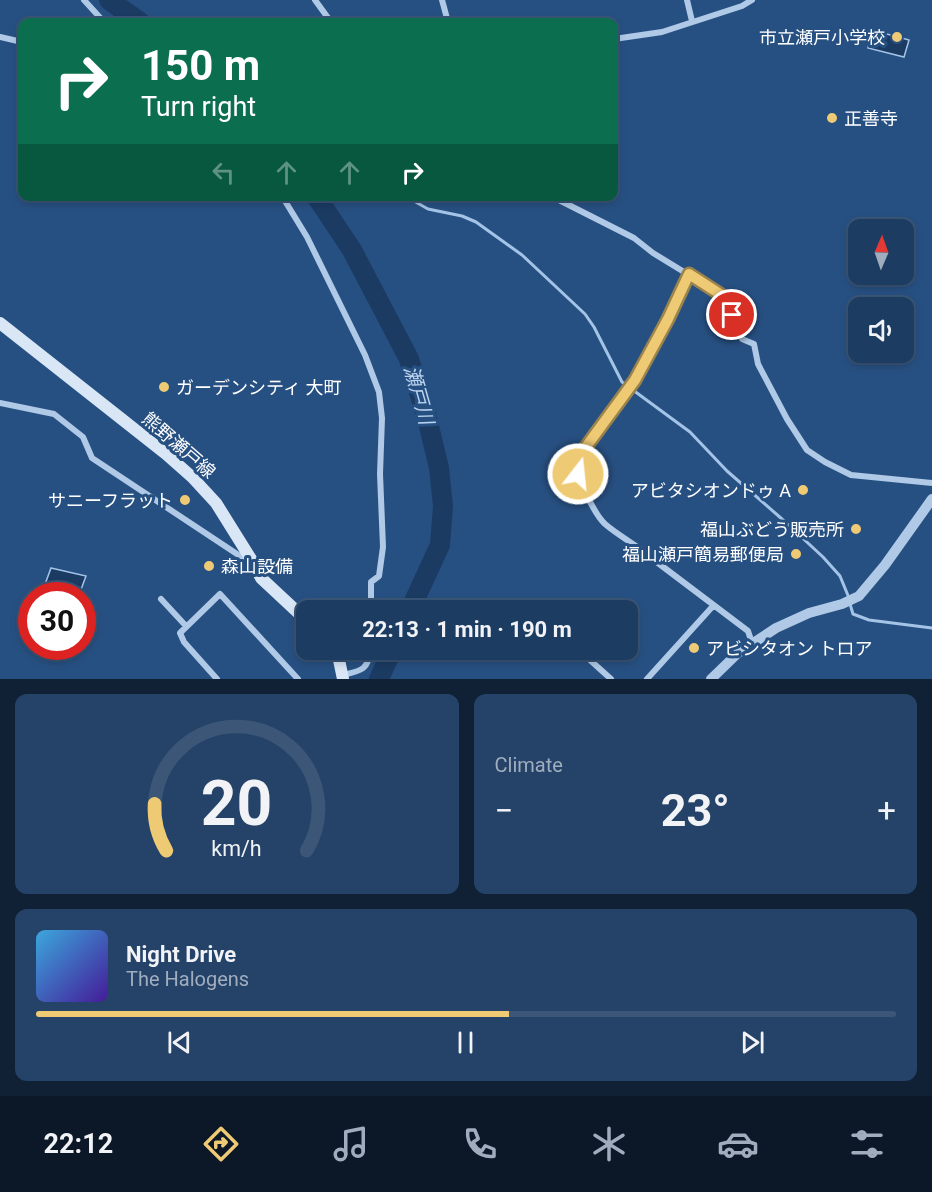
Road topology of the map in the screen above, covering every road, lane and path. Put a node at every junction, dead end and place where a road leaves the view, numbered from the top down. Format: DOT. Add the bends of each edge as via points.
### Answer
graph roads {
  1 [pos="84,0"];
  2 [pos="315,0"];
  3 [pos="442,0"];
  4 [pos="687,0"];
  5 [pos="752,0"];
  6 [pos="100,18"];
  7 [pos="326,18"];
  8 [pos="446,18"];
  9 [pos="692,21"];
  10 [pos="0,37"];
  11 [pos="618,38"];
  12 [pos="18,41"];
  13 [pos="285,201"];
  14 [pos="561,201"];
  15 [pos="689,274"];
  16 [pos="0,323"];
  17 [pos="0,403"];
  18 [pos="932,483"];
  19 [pos="932,499"];
  20 [pos="251,559"];
  21 [pos="161,599"];
  22 [pos="371,600"];
  23 [pos="713,606"];
  24 [pos="296,611"];
  25 [pos="186,626"];
  26 [pos="752,643"];
  27 [pos="339,660"];
  28 [pos="369,660"];
  29 [pos="590,660"];
  30 [pos="343,677"];
  31 [pos="217,679"];
  32 [pos="298,679"];
  33 [pos="611,679"];
  34 [pos="648,679"];
  35 [pos="711,679"];
  1 -- 6 [label="street"];
  2 -- 7 [label="street"];
  3 -- 8 [label="street"];
  4 -- 9 [label="street"];
  5 -- 9 [label="street"];
  9 -- 11 [label="street" via="662,32"];
  10 -- 12 [label="street"];
  13 -- 22 [label="street" via="307,237 380,392 383,547 379,576 372,582"];
  14 -- 15 [label="street" via="634,238"];
  15 -- 18 [label="street" via="720,294 742,339 754,344 758,364 807,450 851,475"];
  15 -- 23 [label="street" via="635,380 574,465 604,522"];
  16 -- 20 [label="main road, 熊野瀬戸線" via="192,477 216,502"];
  17 -- 20 [label="street" via="54,414 83,437 92,458 240,556"];
  19 -- 26 [label="street" via="859,596 809,613"];
  20 -- 24 [label="main road, 熊野瀬戸線" via="261,578"];
  21 -- 25 [label="street"];
  23 -- 26 [label="street" via="748,632"];
  23 -- 34 [label="street"];
  25 -- 31 [label="street" via="180,633 184,642"];
  25 -- 32 [label="street" via="220,594"];
  26 -- 35 [label="street"];
  27 -- 30 [label="main road"];
  28 -- 30 [label="street" via="362,670"];
  29 -- 33 [label="street"];
}
